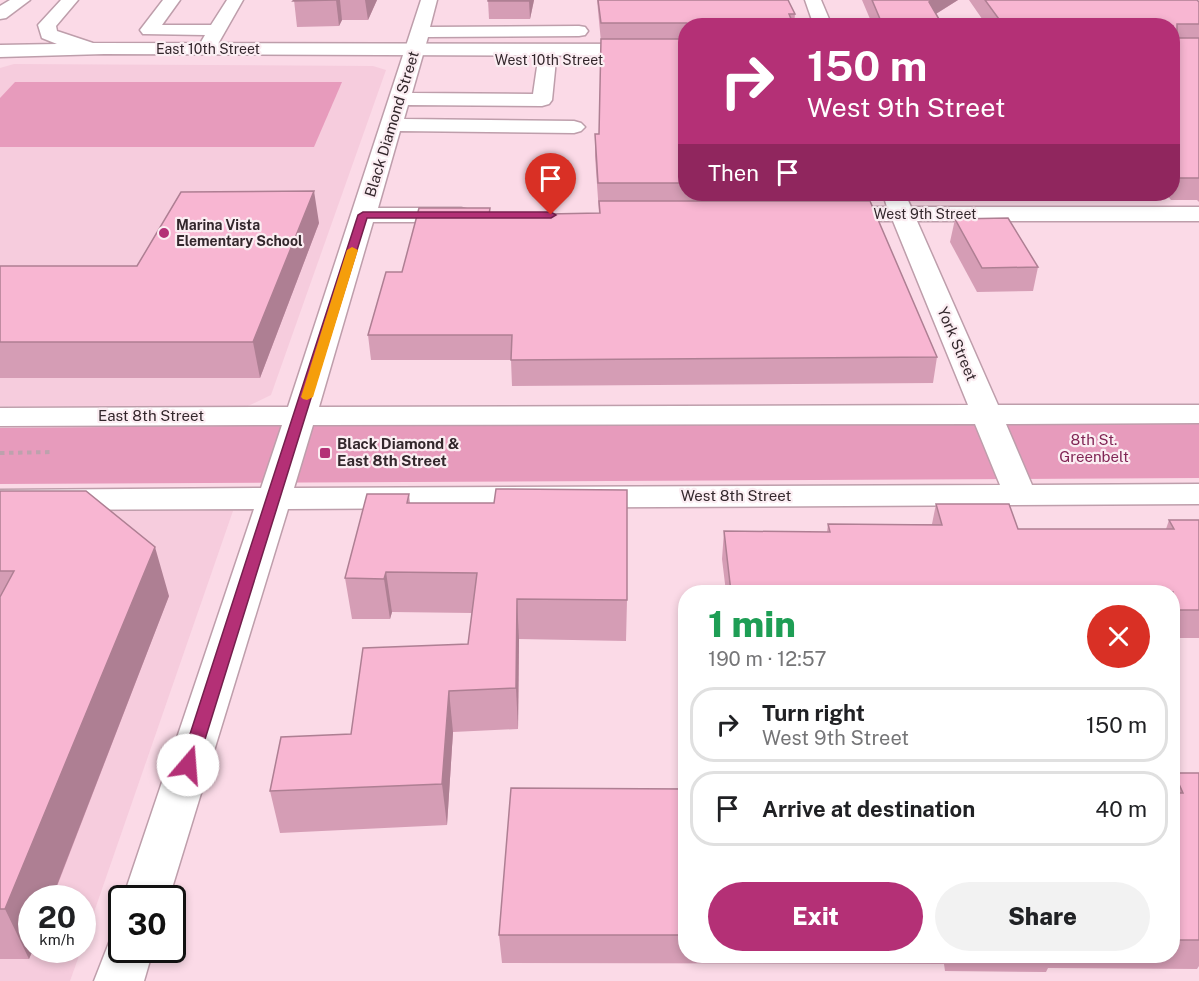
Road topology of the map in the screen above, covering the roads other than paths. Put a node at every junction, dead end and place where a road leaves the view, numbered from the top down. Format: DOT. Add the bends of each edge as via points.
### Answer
graph roads {
  1 [pos="22,0"];
  2 [pos="58,0"];
  3 [pos="70,0"];
  4 [pos="172,0"];
  5 [pos="235,0"];
  6 [pos="429,0"];
  7 [pos="813,0"];
  8 [pos="0,14"];
  9 [pos="34,15"];
  10 [pos="820,18"];
  11 [pos="217,30"];
  12 [pos="579,32"];
  13 [pos="3,41"];
  14 [pos="104,48"];
  15 [pos="416,48"];
  16 [pos="206,49"];
  17 [pos="678,50"];
  18 [pos="0,56"];
  19 [pos="547,60"];
  20 [pos="678,60"];
  21 [pos="395,112"];
  22 [pos="574,127"];
  23 [pos="897,204"];
  24 [pos="806,214"];
  25 [pos="1199,214"];
  26 [pos="363,215"];
  27 [pos="483,215"];
  28 [pos="1199,414"];
  29 [pos="301,415"];
  30 [pos="988,416"];
  31 [pos="0,417"];
  32 [pos="1020,494"];
  33 [pos="1199,494"];
  34 [pos="273,499"];
  35 [pos="0,500"];
  36 [pos="150,885"];
  37 [pos="125,963"];
  38 [pos="119,981"];
  1 -- 8 [label="street"];
  2 -- 9 [label="street"];
  3 -- 14 [label="street" via="47,25 48,34"];
  4 -- 11 [label="street" via="149,30"];
  5 -- 11 [label="street"];
  6 -- 15 [label="street, Black Diamond Street"];
  7 -- 10 [label="street"];
  11 -- 16 [label="street"];
  12 -- 15 [label="street"];
  13 -- 14 [label="street, East 10th Street"];
  14 -- 16 [label="street, East 10th Street"];
  15 -- 16 [label="street, East 10th Street"];
  15 -- 17 [label="street, West 10th Street"];
  15 -- 18 [label="street, East 10th Street"];
  15 -- 19 [label="street, West 10th Street"];
  15 -- 21 [label="street, Black Diamond Street"];
  19 -- 20 [label="street, West 10th Street"];
  19 -- 21 [label="street" via="542,100"];
  21 -- 22 [label="street"];
  21 -- 26 [label="street, Black Diamond Street"];
  23 -- 24 [label="street, West 9th Street"];
  23 -- 25 [label="street, West 9th Street"];
  23 -- 30 [label="street, York Street"];
  26 -- 27 [label="street"];
  26 -- 29 [label="street, Black Diamond Street"];
  28 -- 30 [label="street"];
  29 -- 30 [label="street"];
  29 -- 31 [label="street, East 8th Street"];
  29 -- 34 [label="street, Black Diamond Street"];
  30 -- 32 [label="street, York Street"];
  32 -- 33 [label="street, West 8th Street"];
  32 -- 34 [label="street, West 8th Street"];
  34 -- 35 [label="street"];
  34 -- 36 [label="street, Black Diamond Street"];
  37 -- 38 [label="street"];
}
